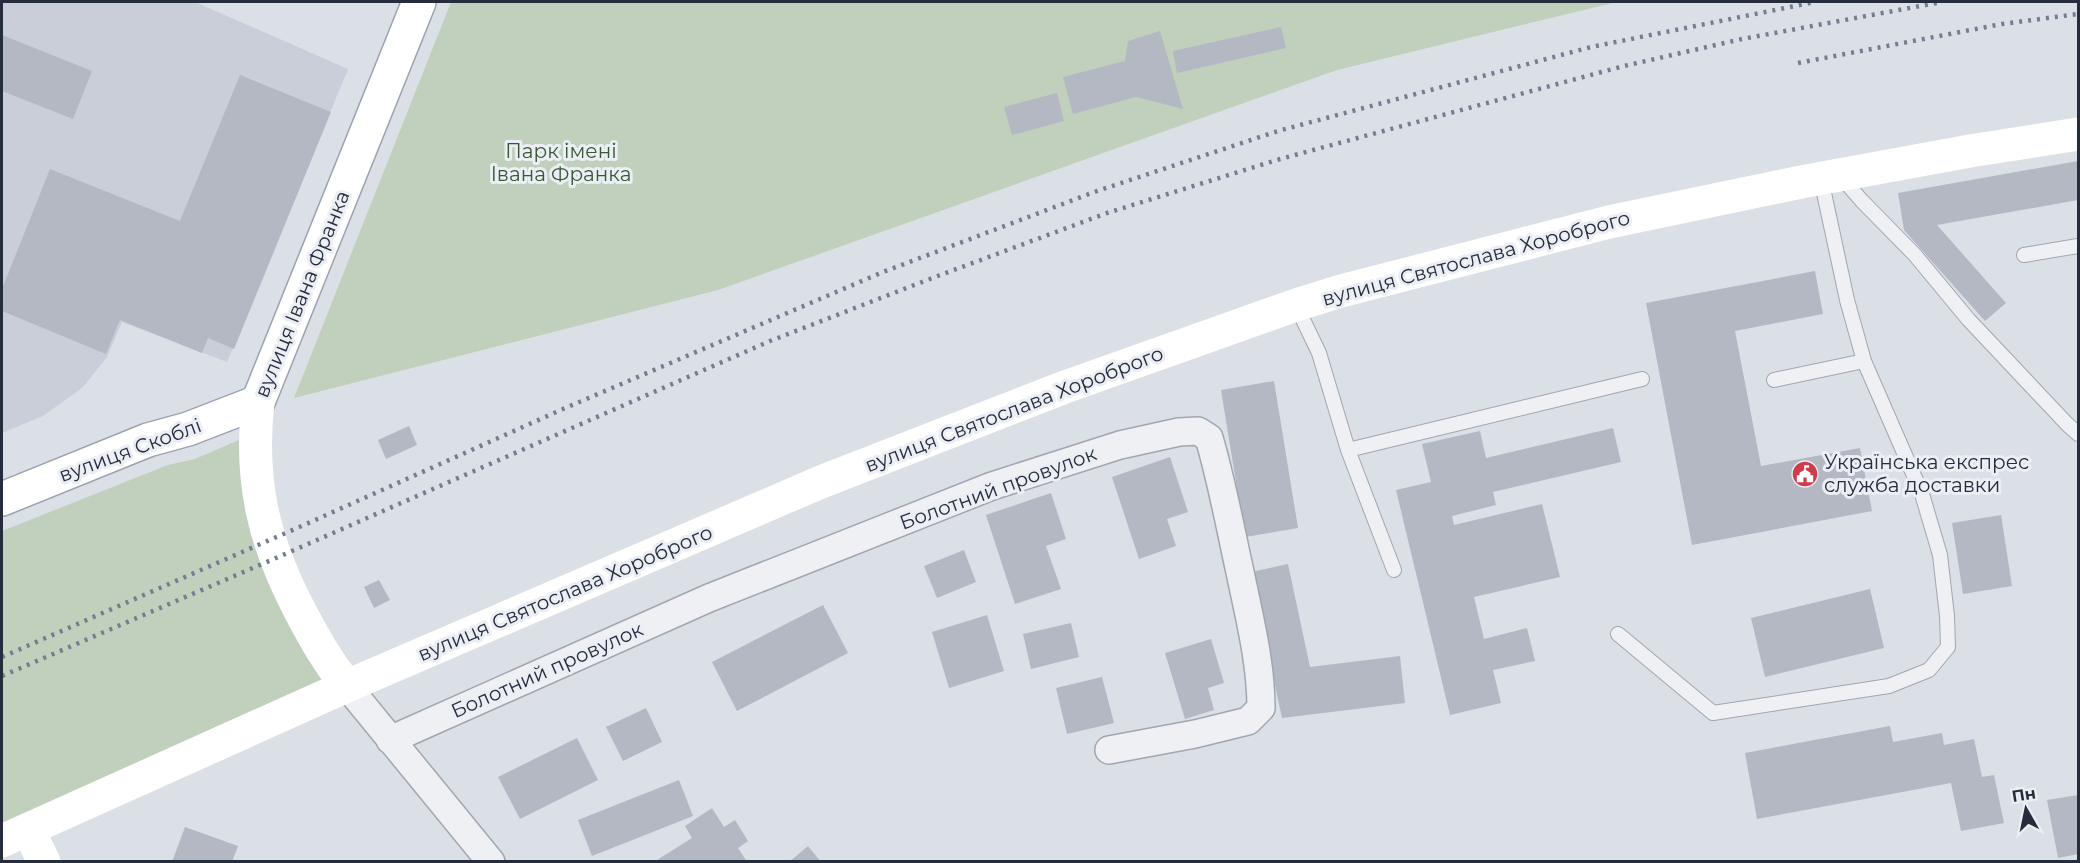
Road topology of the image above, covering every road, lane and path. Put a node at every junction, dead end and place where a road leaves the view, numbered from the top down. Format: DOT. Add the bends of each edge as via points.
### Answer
graph roads {
  1 [pos="418,2"];
  2 [pos="2079,134"];
  3 [pos="1830,177"];
  4 [pos="2079,246"];
  5 [pos="2024,255"];
  6 [pos="1296,305"];
  7 [pos="1864,361"];
  8 [pos="1642,379"];
  9 [pos="1774,380"];
  10 [pos="258,402"];
  11 [pos="2073,424"];
  12 [pos="2079,434"];
  13 [pos="1348,450"];
  14 [pos="2,499"];
  15 [pos="1394,570"];
  16 [pos="1618,634"];
  17 [pos="347,686"];
  18 [pos="390,740"];
  19 [pos="1109,750"];
  20 [pos="15,835"];
  21 [pos="44,861"];
  22 [pos="491,861"];
  1 -- 10 [label="main road, вулиця Івана Франка"];
  2 -- 3 [label="main road, вулиця Святослава Хороброго"];
  3 -- 6 [label="main road, вулиця Святослава Хороброго" via="1609,222"];
  3 -- 7 [label="lane" via="1846,300"];
  3 -- 11 [label="lane" via="1862,201 1915,255 1968,319"];
  4 -- 5 [label="lane"];
  6 -- 13 [label="lane" via="1319,353"];
  6 -- 17 [label="main road, вулиця Святослава Хороброго" via="1065,387 821,482"];
  7 -- 9 [label="lane"];
  7 -- 16 [label="lane" via="1922,494 1940,555 1948,647 1929,670 1889,686 1713,713"];
  8 -- 13 [label="lane"];
  10 -- 14 [label="main road, вулиця Скоблі" via="148,440"];
  10 -- 17 [label="main road, вулиця Івана Франка" via="255,471 264,525 282,578 326,659"];
  11 -- 12 [label="lane"];
  13 -- 15 [label="lane"];
  17 -- 18 [label="street"];
  17 -- 20 [label="main road, вулиця Святослава Хороброго"];
  18 -- 19 [label="street, Болотний провулок" via="709,598 992,486 1120,445 1197,431 1209,438 1218,469 1254,644 1260,708 1248,721"];
  18 -- 22 [label="street"];
  20 -- 21 [label="main road"];
}
